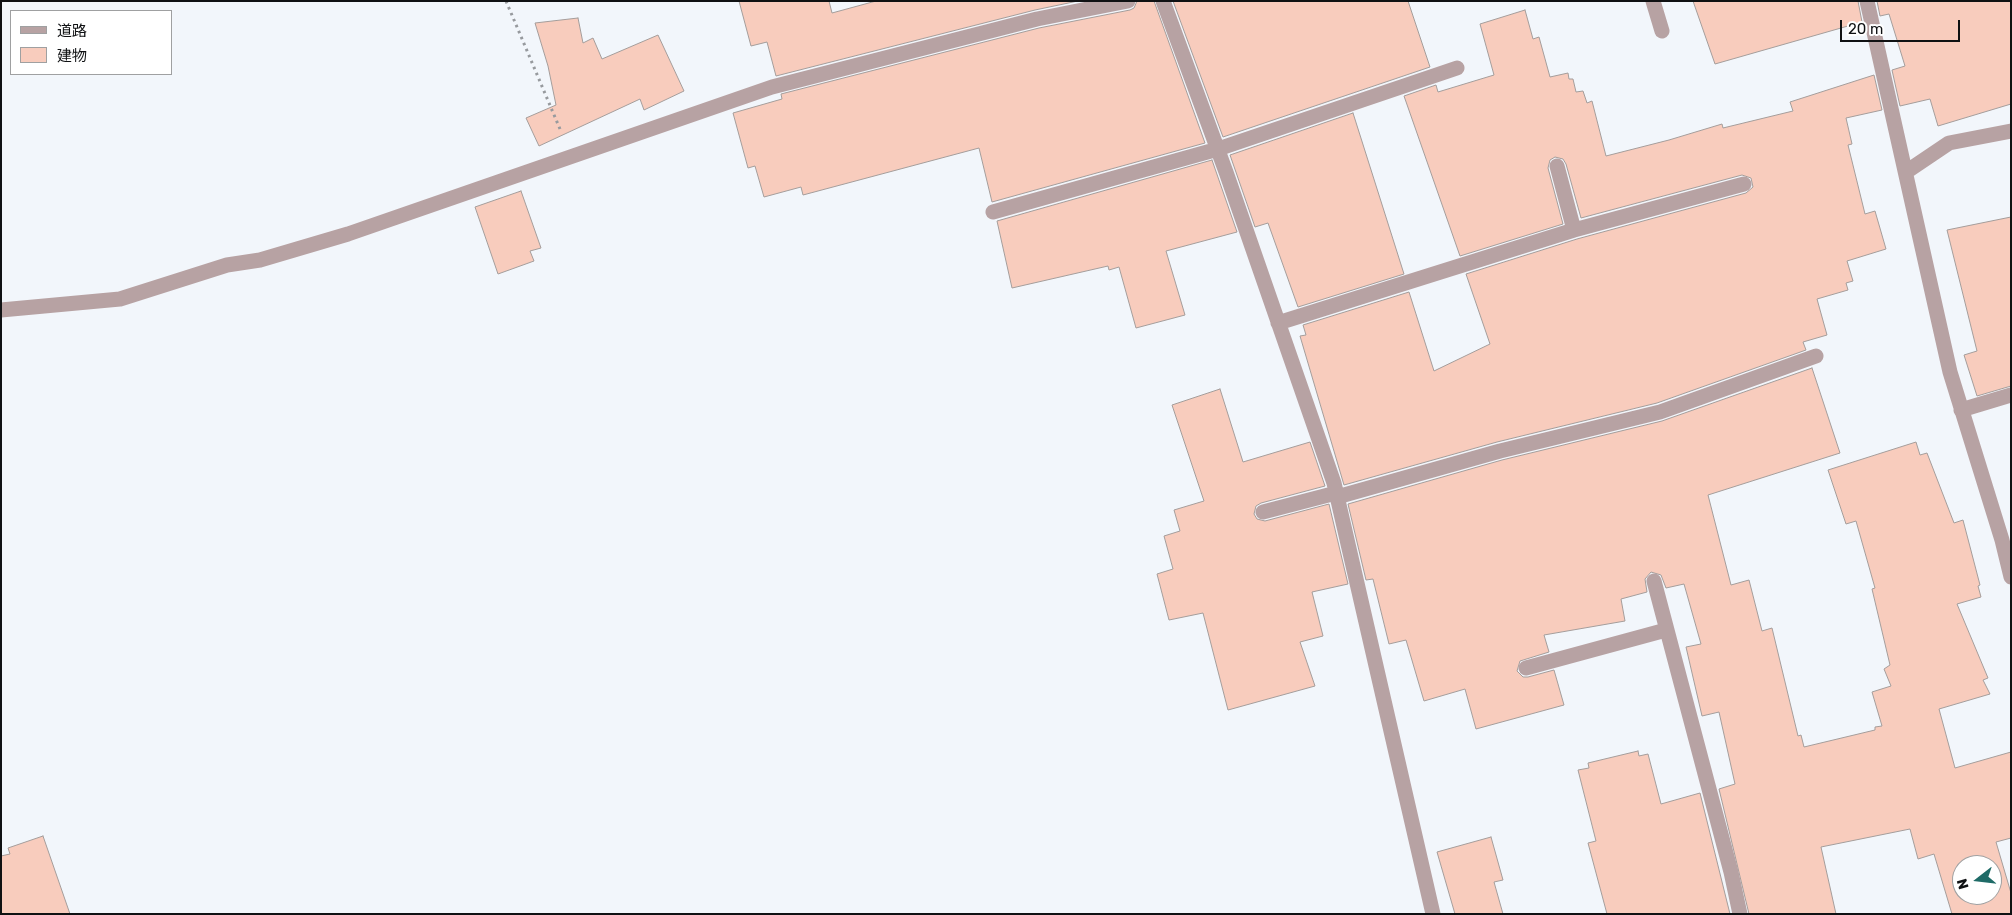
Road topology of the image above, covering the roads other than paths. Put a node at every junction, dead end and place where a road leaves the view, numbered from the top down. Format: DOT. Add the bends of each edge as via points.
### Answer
graph roads {
  1 [pos="1128,1"];
  2 [pos="1163,1"];
  3 [pos="1653,1"];
  4 [pos="1868,1"];
  5 [pos="1662,31"];
  6 [pos="1457,68"];
  7 [pos="2011,131"];
  8 [pos="1218,149"];
  9 [pos="1557,166"];
  10 [pos="1906,172"];
  11 [pos="1744,184"];
  12 [pos="993,212"];
  13 [pos="1574,230"];
  14 [pos="1,310"];
  15 [pos="1278,323"];
  16 [pos="1816,356"];
  17 [pos="2011,395"];
  18 [pos="1962,410"];
  19 [pos="1337,495"];
  20 [pos="1263,512"];
  21 [pos="2011,577"];
  22 [pos="1654,582"];
  23 [pos="1666,630"];
  24 [pos="1526,668"];
  25 [pos="1433,914"];
  26 [pos="1740,914"];
  1 -- 14 [label="street" via="1037,19 772,87 348,234 260,260 227,265 120,299"];
  2 -- 8 [label="street"];
  3 -- 5 [label="street"];
  4 -- 10 [label="street"];
  6 -- 8 [label="street"];
  7 -- 10 [label="street" via="1949,143"];
  8 -- 12 [label="street"];
  8 -- 15 [label="street"];
  9 -- 13 [label="street"];
  10 -- 18 [label="street" via="1950,372"];
  11 -- 13 [label="street"];
  13 -- 15 [label="street"];
  15 -- 19 [label="street"];
  16 -- 19 [label="street" via="1660,412"];
  17 -- 18 [label="street"];
  18 -- 21 [label="street"];
  19 -- 20 [label="street"];
  19 -- 25 [label="street"];
  22 -- 23 [label="street"];
  23 -- 24 [label="street"];
  23 -- 26 [label="street"];
}
